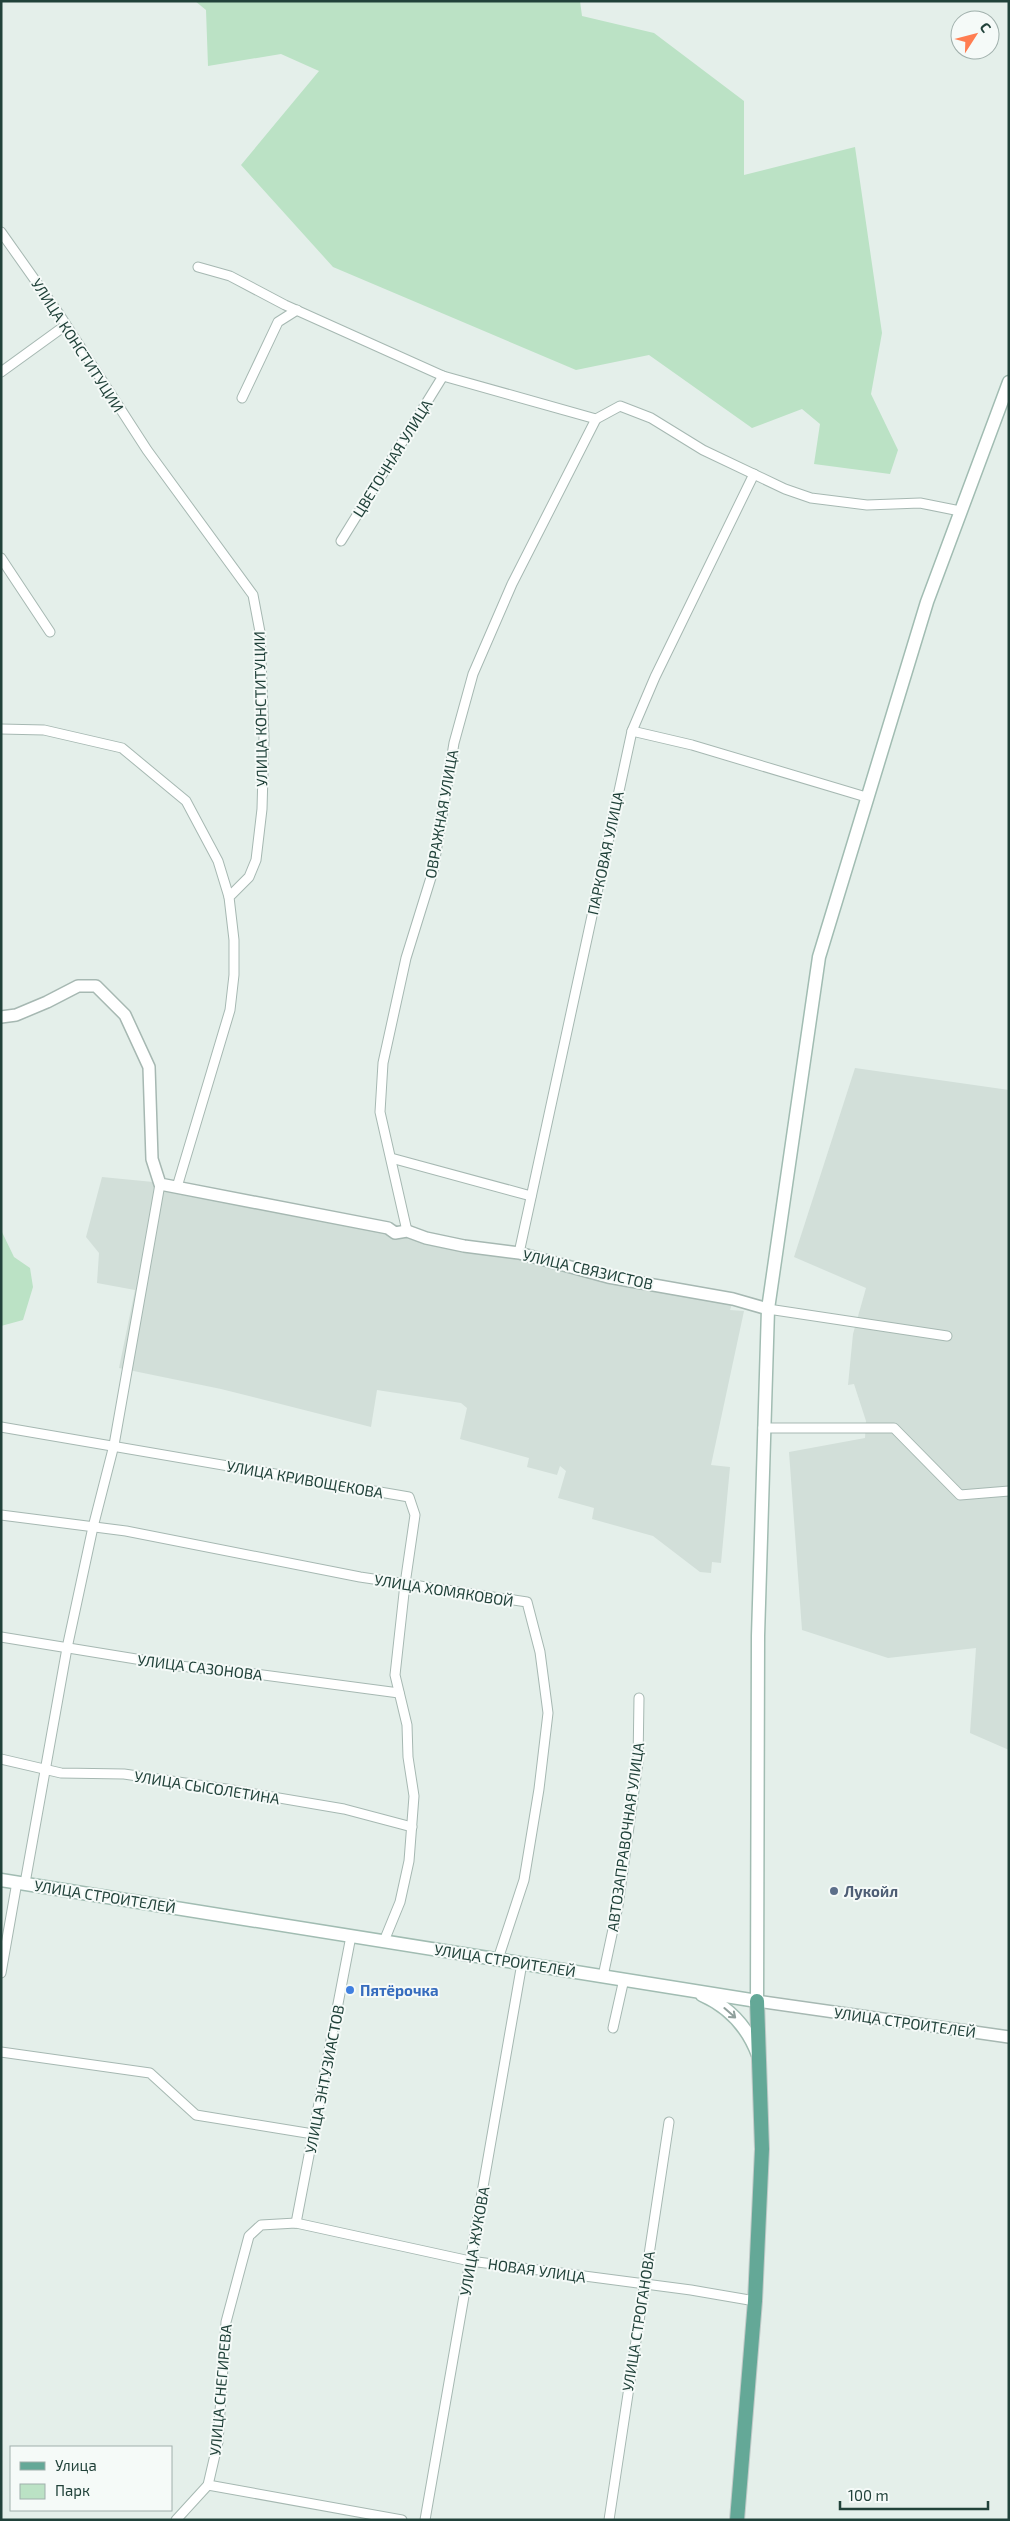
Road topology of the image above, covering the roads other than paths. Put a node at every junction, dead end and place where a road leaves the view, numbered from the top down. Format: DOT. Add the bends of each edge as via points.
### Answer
graph roads {
  1 [pos="1,232"];
  2 [pos="198,267"];
  3 [pos="297,310"];
  4 [pos="66,325"];
  5 [pos="1,372"];
  6 [pos="442,376"];
  7 [pos="1009,382"];
  8 [pos="242,398"];
  9 [pos="596,419"];
  10 [pos="754,474"];
  11 [pos="960,511"];
  12 [pos="341,541"];
  13 [pos="1,558"];
  14 [pos="50,632"];
  15 [pos="1,729"];
  16 [pos="632,731"];
  17 [pos="866,797"];
  18 [pos="229,897"];
  19 [pos="1,1017"];
  20 [pos="391,1158"];
  21 [pos="160,1184"];
  22 [pos="177,1187"];
  23 [pos="531,1196"];
  24 [pos="407,1232"];
  25 [pos="519,1253"];
  26 [pos="768,1309"];
  27 [pos="947,1336"];
  28 [pos="1,1427"];
  29 [pos="762,1428"];
  30 [pos="114,1445"];
  31 [pos="1009,1491"];
  32 [pos="1,1515"];
  33 [pos="93,1527"];
  34 [pos="404,1584"];
  35 [pos="1,1637"];
  36 [pos="67,1648"];
  37 [pos="399,1693"];
  38 [pos="639,1698"];
  39 [pos="1,1759"];
  40 [pos="46,1770"];
  41 [pos="412,1827"];
  42 [pos="1,1880"];
  43 [pos="21,1883"];
  44 [pos="351,1936"];
  45 [pos="384,1941"];
  46 [pos="498,1959"];
  47 [pos="522,1963"];
  48 [pos="1,1973"];
  49 [pos="603,1976"];
  50 [pos="624,1979"];
  51 [pos="688,1990"];
  52 [pos="757,2001"];
  53 [pos="613,2028"];
  54 [pos="1009,2037"];
  55 [pos="1,2052"];
  56 [pos="759,2058"];
  57 [pos="669,2122"];
  58 [pos="313,2134"];
  59 [pos="296,2223"];
  60 [pos="262,2225"];
  61 [pos="470,2261"];
  62 [pos="644,2284"];
  63 [pos="755,2300"];
  64 [pos="208,2485"];
  65 [pos="176,2520"];
  66 [pos="402,2520"];
  67 [pos="425,2520"];
  68 [pos="609,2520"];
  69 [pos="737,2520"];
  1 -- 4 [label="street, УЛИЦА КОНСТИТУЦИИ"];
  2 -- 3 [label="street" via="230,276"];
  3 -- 6 [label="street"];
  3 -- 8 [label="street" via="278,322"];
  4 -- 5 [label="street"];
  4 -- 18 [label="street, УЛИЦА КОНСТИТУЦИИ" via="153,458 253,595 260,632 262,676 262,809 256,860 249,877"];
  6 -- 9 [label="street"];
  6 -- 12 [label="street, ЦВЕТОЧНАЯ УЛИЦА"];
  7 -- 11 [label="main road"];
  9 -- 10 [label="street" via="620,406 651,418 703,450"];
  9 -- 20 [label="street, ОВРАЖНАЯ УЛИЦА" via="508,593 473,674 454,743 433,871 406,958 383,1063 380,1112"];
  10 -- 11 [label="street" via="811,498 867,505 920,503"];
  10 -- 16 [label="street, ПАРКОВАЯ УЛИЦА"];
  11 -- 17 [label="main road" via="927,602"];
  13 -- 14 [label="street"];
  15 -- 18 [label="street" via="44,730 122,748 186,801 218,860"];
  16 -- 17 [label="street" via="692,745"];
  16 -- 23 [label="street, ПАРКОВАЯ УЛИЦА"];
  17 -- 26 [label="main road" via="819,957"];
  18 -- 22 [label="street" via="234,940 230,1010"];
  19 -- 21 [label="street" via="47,1002 78,986 96,986 124,1015 149,1067 152,1158"];
  20 -- 23 [label="street"];
  20 -- 24 [label="street, ОВРАЖНАЯ УЛИЦА"];
  21 -- 22 [label="street, УЛИЦА СВЯЗИСТОВ"];
  21 -- 30 [label="street"];
  22 -- 24 [label="street, УЛИЦА СВЯЗИСТОВ" via="388,1228 395,1233"];
  23 -- 25 [label="street, ПАРКОВАЯ УЛИЦА"];
  24 -- 25 [label="street, УЛИЦА СВЯЗИСТОВ" via="464,1246"];
  25 -- 26 [label="street, УЛИЦА СВЯЗИСТОВ" via="608,1277"];
  26 -- 27 [label="street"];
  26 -- 29 [label="main road"];
  28 -- 30 [label="street"];
  29 -- 31 [label="street" via="894,1428 960,1495"];
  29 -- 52 [label="main road"];
  30 -- 33 [label="street"];
  30 -- 34 [label="street, УЛИЦА КРИВОЩЕКОВА" via="409,1497 415,1515"];
  32 -- 33 [label="street, УЛИЦА ХОМЯКОВОЙ"];
  33 -- 34 [label="street, УЛИЦА ХОМЯКОВОЙ"];
  33 -- 36 [label="street"];
  34 -- 37 [label="street" via="395,1675"];
  34 -- 46 [label="street, УЛИЦА ХОМЯКОВОЙ" via="527,1602 540,1652 548,1713 539,1789 524,1880"];
  35 -- 36 [label="street, УЛИЦА САЗОНОВА"];
  36 -- 37 [label="street, УЛИЦА САЗОНОВА" via="179,1666"];
  36 -- 40 [label="street"];
  37 -- 41 [label="street" via="407,1725 414,1796"];
  38 -- 49 [label="street, АВТОЗАПРАВОЧНАЯ УЛИЦА" via="638,1762 618,1906"];
  39 -- 40 [label="street, УЛИЦА СЫСОЛЕТИНА"];
  40 -- 41 [label="street, УЛИЦА СЫСОЛЕТИНА" via="124,1774 226,1789 344,1809"];
  40 -- 43 [label="street"];
  41 -- 45 [label="street" via="410,1860 400,1902"];
  42 -- 43 [label="main road, УЛИЦА СТРОИТЕЛЕЙ"];
  43 -- 44 [label="main road, УЛИЦА СТРОИТЕЛЕЙ"];
  43 -- 48 [label="street"];
  44 -- 45 [label="main road, УЛИЦА СТРОИТЕЛЕЙ"];
  44 -- 58 [label="street, УЛИЦА ЭНТУЗИАСТОВ"];
  45 -- 46 [label="main road, УЛИЦА СТРОИТЕЛЕЙ"];
  46 -- 47 [label="main road, УЛИЦА СТРОИТЕЛЕЙ"];
  47 -- 49 [label="main road, УЛИЦА СТРОИТЕЛЕЙ"];
  47 -- 61 [label="street, УЛИЦА ЖУКОВА"];
  49 -- 50 [label="main road, УЛИЦА СТРОИТЕЛЕЙ"];
  50 -- 51 [label="main road, УЛИЦА СТРОИТЕЛЕЙ"];
  50 -- 53 [label="street"];
  51 -- 52 [label="main road, УЛИЦА СТРОИТЕЛЕЙ"];
  51 -- 56 [label="main road, one-way" via="711,1999 736,2018 748,2033"];
  52 -- 54 [label="street, УЛИЦА СТРОИТЕЛЕЙ"];
  52 -- 56 [label="main road"];
  55 -- 58 [label="street" via="150,2073 196,2116"];
  56 -- 63 [label="main road" via="762,2149"];
  57 -- 62 [label="street, УЛИЦА СТРОГАНОВА"];
  58 -- 59 [label="street, УЛИЦА ЭНТУЗИАСТОВ"];
  59 -- 60 [label="street, НОВАЯ УЛИЦА"];
  59 -- 61 [label="street, НОВАЯ УЛИЦА"];
  60 -- 64 [label="street, УЛИЦА СНЕГИРЕВА" via="249,2236 226,2322 218,2442"];
  61 -- 62 [label="street, НОВАЯ УЛИЦА"];
  61 -- 67 [label="street, УЛИЦА ЖУКОВА"];
  62 -- 63 [label="street, НОВАЯ УЛИЦА"];
  62 -- 68 [label="street, УЛИЦА СТРОГАНОВА"];
  63 -- 69 [label="main road"];
  64 -- 65 [label="street, УЛИЦА СНЕГИРЕВА"];
  64 -- 66 [label="street"];
}
